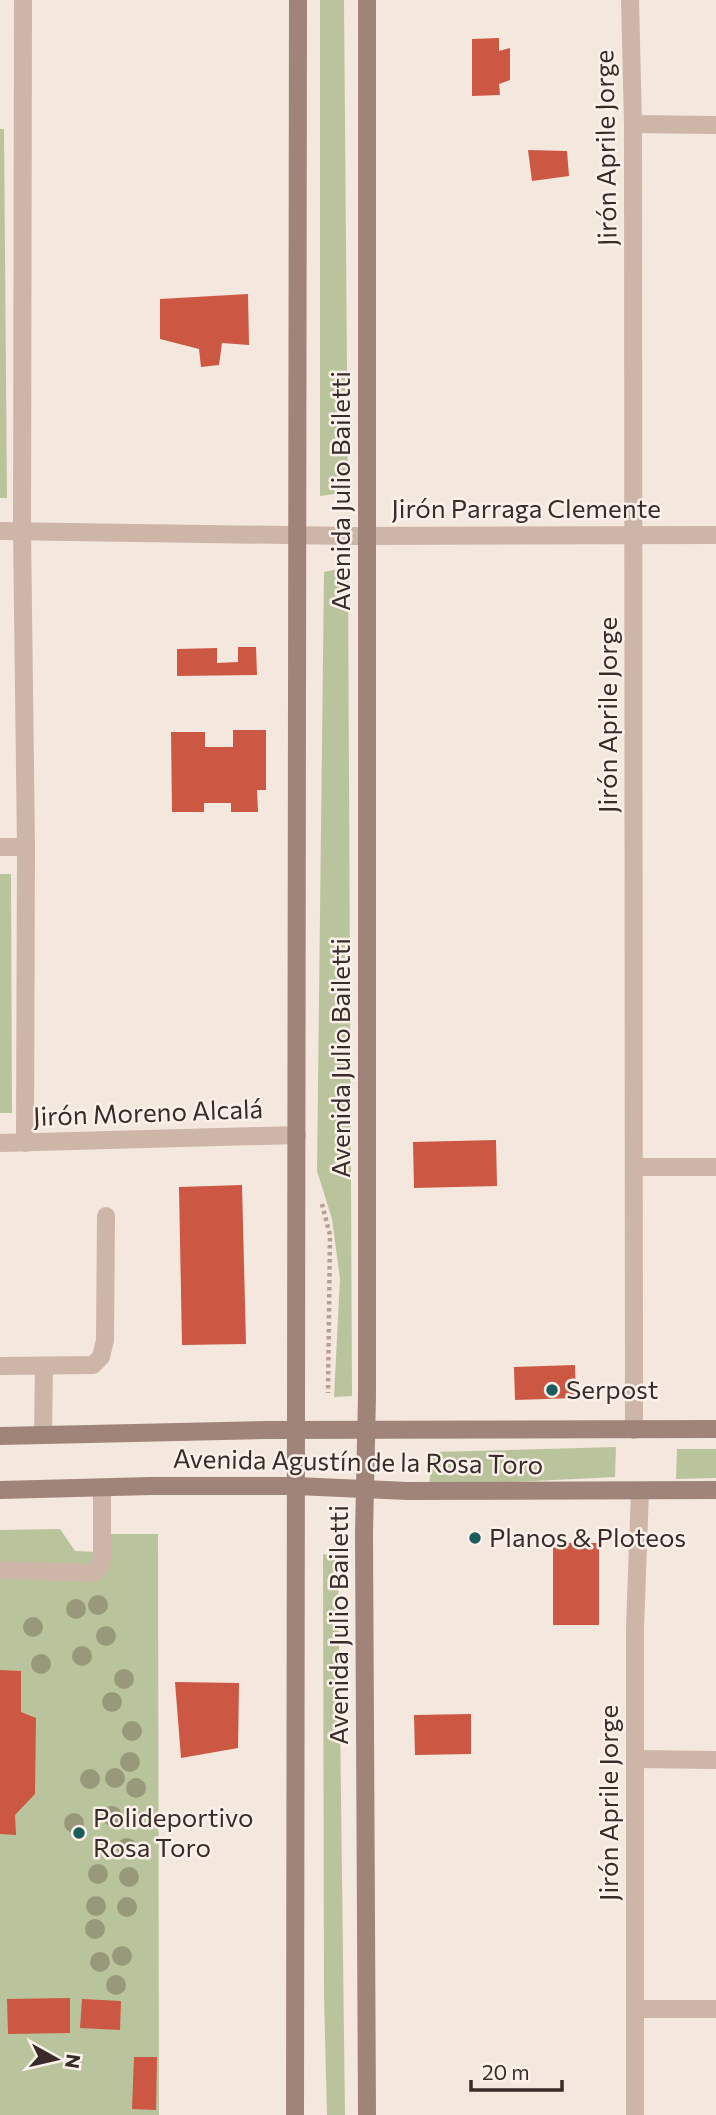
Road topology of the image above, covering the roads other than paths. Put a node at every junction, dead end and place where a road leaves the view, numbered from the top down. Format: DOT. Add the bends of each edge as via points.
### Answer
graph roads {
  1 [pos="23,0"];
  2 [pos="298,0"];
  3 [pos="367,0"];
  4 [pos="630,0"];
  5 [pos="633,124"];
  6 [pos="716,125"];
  7 [pos="0,531"];
  8 [pos="22,531"];
  9 [pos="634,534"];
  10 [pos="716,534"];
  11 [pos="298,536"];
  12 [pos="367,536"];
  13 [pos="0,847"];
  14 [pos="26,847"];
  15 [pos="297,1135"];
  16 [pos="0,1143"];
  17 [pos="25,1143"];
  18 [pos="635,1167"];
  19 [pos="716,1167"];
  20 [pos="106,1216"];
  21 [pos="0,1366"];
  22 [pos="44,1366"];
  23 [pos="716,1429"];
  24 [pos="297,1430"];
  25 [pos="366,1430"];
  26 [pos="634,1430"];
  27 [pos="43,1435"];
  28 [pos="0,1436"];
  29 [pos="296,1486"];
  30 [pos="102,1488"];
  31 [pos="365,1489"];
  32 [pos="0,1490"];
  33 [pos="716,1490"];
  34 [pos="640,1491"];
  35 [pos="0,1570"];
  36 [pos="635,1759"];
  37 [pos="716,1760"];
  38 [pos="635,2009"];
  39 [pos="716,2009"];
  40 [pos="295,2115"];
  41 [pos="367,2115"];
  42 [pos="635,2115"];
  1 -- 8 [label="street"];
  2 -- 11 [label="street, Avenida Julio Bailetti"];
  3 -- 12 [label="street, Avenida Julio Bailetti"];
  4 -- 5 [label="street, Jirón Aprile Jorge"];
  5 -- 6 [label="street"];
  5 -- 9 [label="street, Jirón Aprile Jorge"];
  7 -- 8 [label="street, Jirón Parraga Clemente"];
  8 -- 11 [label="street, Jirón Parraga Clemente"];
  8 -- 14 [label="street"];
  9 -- 10 [label="street, Jirón Parraga Clemente"];
  9 -- 12 [label="street, Jirón Parraga Clemente"];
  9 -- 18 [label="street, Jirón Aprile Jorge"];
  11 -- 12 [label="street, Jirón Parraga Clemente"];
  11 -- 15 [label="street, Avenida Julio Bailetti"];
  12 -- 25 [label="street, Avenida Julio Bailetti"];
  13 -- 14 [label="street"];
  14 -- 17 [label="street"];
  15 -- 17 [label="street, Jirón Moreno Alcalá"];
  15 -- 24 [label="street, Avenida Julio Bailetti"];
  16 -- 17 [label="street, Jirón Moreno Alcalá"];
  18 -- 19 [label="street"];
  18 -- 26 [label="street, Jirón Aprile Jorge"];
  20 -- 22 [label="street" via="101,1357 93,1365"];
  21 -- 22 [label="street"];
  22 -- 27 [label="street"];
  23 -- 26 [label="street, Avenida Agustín de la Rosa Toro"];
  24 -- 25 [label="street, Avenida Agustín de la Rosa Toro"];
  24 -- 27 [label="street, Avenida Agustín de la Rosa Toro"];
  24 -- 29 [label="street, Avenida Julio Bailetti"];
  25 -- 26 [label="street, Avenida Agustín de la Rosa Toro"];
  25 -- 31 [label="street, Avenida Julio Bailetti"];
  27 -- 28 [label="street, Avenida Agustín de la Rosa Toro"];
  29 -- 30 [label="street, Avenida Agustín de la Rosa Toro"];
  29 -- 31 [label="street, Avenida Agustín de la Rosa Toro"];
  29 -- 40 [label="street, Avenida Julio Bailetti"];
  30 -- 32 [label="street, Avenida Agustín de la Rosa Toro"];
  30 -- 35 [label="street" via="102,1557 94,1573"];
  31 -- 34 [label="street, Avenida Agustín de la Rosa Toro"];
  31 -- 41 [label="street, Avenida Julio Bailetti"];
  33 -- 34 [label="street, Avenida Agustín de la Rosa Toro"];
  34 -- 36 [label="street, Jirón Aprile Jorge"];
  36 -- 37 [label="street"];
  36 -- 38 [label="street, Jirón Aprile Jorge"];
  38 -- 39 [label="street"];
  38 -- 42 [label="street, Jirón Aprile Jorge"];
}
